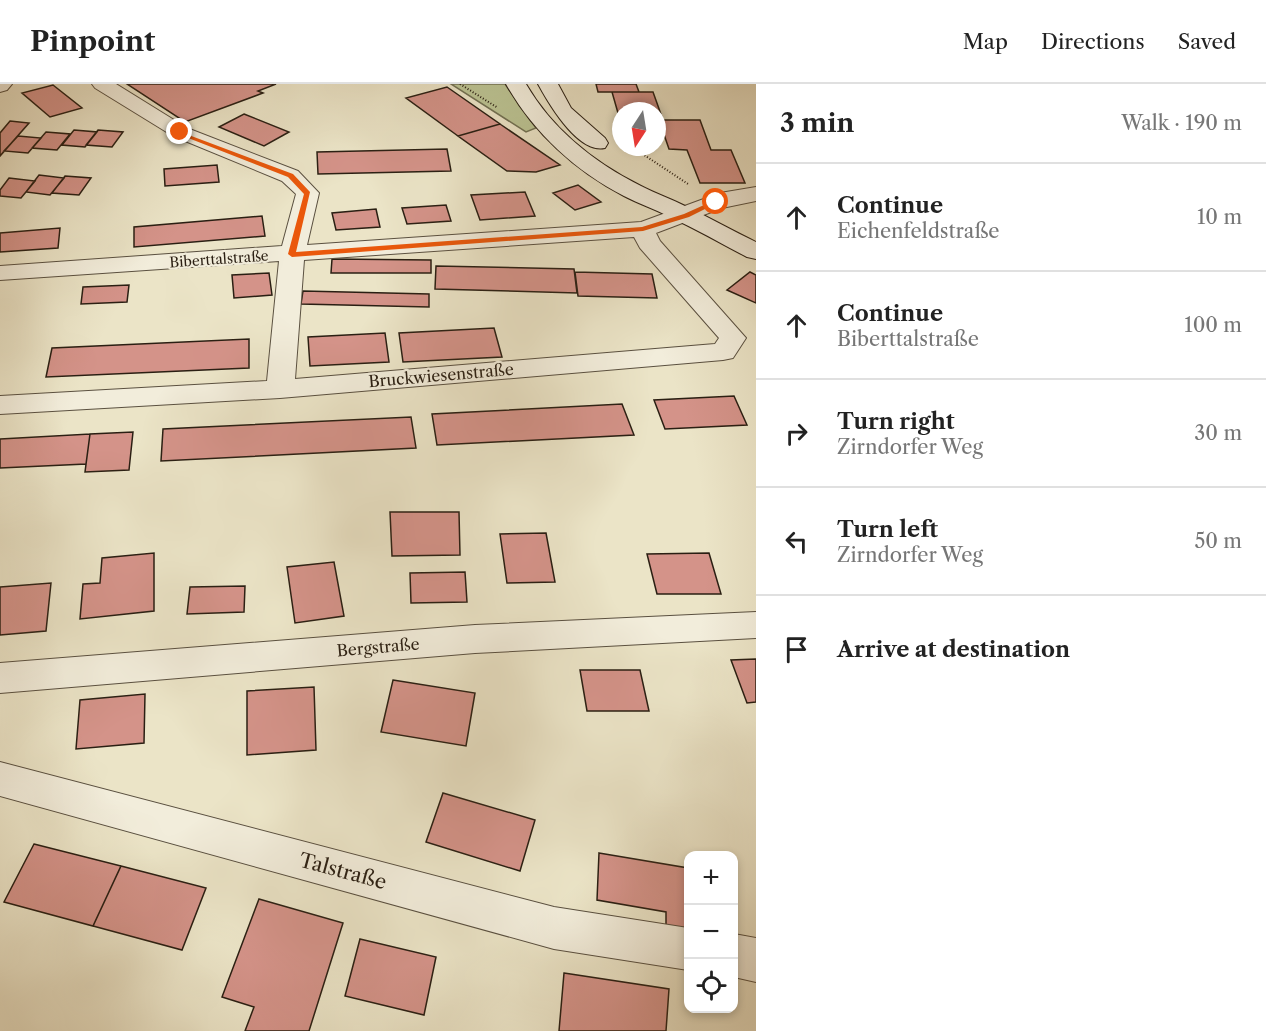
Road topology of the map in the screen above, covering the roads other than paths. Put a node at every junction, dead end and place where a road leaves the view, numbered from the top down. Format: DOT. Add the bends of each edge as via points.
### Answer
graph roads {
  1 [pos="102,84"];
  2 [pos="516,84"];
  3 [pos="548,84"];
  4 [pos="756,194"];
  5 [pos="687,216"];
  6 [pos="643,229"];
  7 [pos="756,252"];
  8 [pos="292,254"];
  9 [pos="0,273"];
  10 [pos="280,389"];
  11 [pos="0,405"];
  12 [pos="756,625"];
  13 [pos="0,678"];
  14 [pos="0,780"];
  15 [pos="684,948"];
  16 [pos="738,957"];
  17 [pos="756,960"];
  1 -- 8 [label="street" via="180,132 290,176 308,193"];
  2 -- 5 [label="street" via="546,128 572,150 630,190"];
  3 -- 5 [label="street" via="563,111 579,128 654,183"];
  4 -- 5 [label="street, Biberttalstraße" via="716,202"];
  5 -- 6 [label="street, Biberttalstraße"];
  5 -- 7 [label="street"];
  6 -- 8 [label="street, Biberttalstraße"];
  6 -- 10 [label="street, Bruckwiesenstraße" via="649,243 733,338 723,352"];
  8 -- 9 [label="street, Biberttalstraße"];
  8 -- 10 [label="street"];
  10 -- 11 [label="street, Bruckwiesenstraße"];
  12 -- 13 [label="street, Bergstraße" via="475,639"];
  14 -- 15 [label="street, Talstraße" via="554,928"];
  16 -- 17 [label="street"];
}
